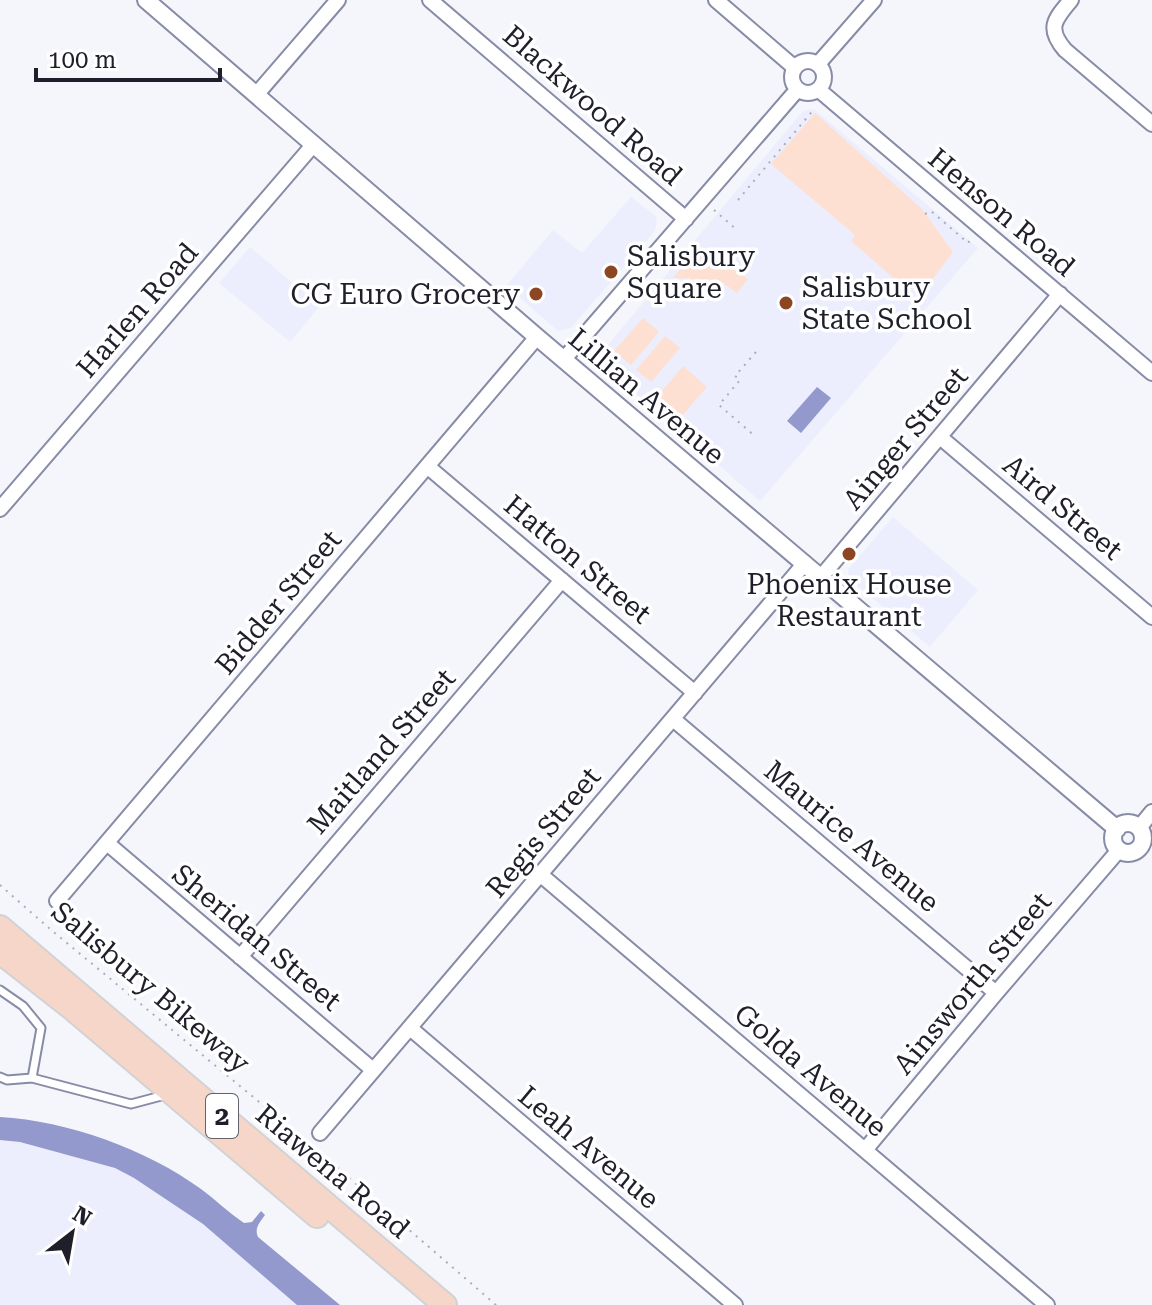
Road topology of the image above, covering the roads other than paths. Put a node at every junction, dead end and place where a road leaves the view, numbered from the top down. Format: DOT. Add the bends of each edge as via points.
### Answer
graph roads {
  1 [pos="146,0"];
  2 [pos="338,0"];
  3 [pos="430,0"];
  4 [pos="716,0"];
  5 [pos="874,0"];
  6 [pos="1071,0"];
  7 [pos="818,64"];
  8 [pos="795,68"];
  9 [pos="797,90"];
  10 [pos="819,90"];
  11 [pos="256,95"];
  12 [pos="1152,124"];
  13 [pos="314,144"];
  14 [pos="686,219"];
  15 [pos="1060,294"];
  16 [pos="537,337"];
  17 [pos="564,359"];
  18 [pos="1152,373"];
  19 [pos="940,437"];
  20 [pos="427,466"];
  21 [pos="0,509"];
  22 [pos="805,563"];
  23 [pos="821,577"];
  24 [pos="562,580"];
  25 [pos="1152,617"];
  26 [pos="695,693"];
  27 [pos="673,719"];
  28 [pos="1152,812"];
  29 [pos="1139,828"];
  30 [pos="1117,829"];
  31 [pos="107,843"];
  32 [pos="1119,850"];
  33 [pos="1146,854"];
  34 [pos="541,875"];
  35 [pos="57,901"];
  36 [pos="0,927"];
  37 [pos="0,952"];
  38 [pos="240,957"];
  39 [pos="0,990"];
  40 [pos="996,993"];
  41 [pos="410,1028"];
  42 [pos="373,1070"];
  43 [pos="0,1077"];
  44 [pos="32,1078"];
  45 [pos="170,1092"];
  46 [pos="320,1133"];
  47 [pos="865,1150"];
  48 [pos="422,1305"];
  49 [pos="445,1305"];
  50 [pos="735,1305"];
  51 [pos="1047,1305"];
  1 -- 11 [label="street, Lillian Avenue"];
  2 -- 11 [label="street"];
  3 -- 14 [label="street, Blackwood Road"];
  4 -- 8 [label="street"];
  5 -- 7 [label="street"];
  6 -- 12 [label="street" via="1054,23 1065,50"];
  7 -- 8 [label="street" via="808,61"];
  7 -- 10 [label="street" via="825,77"];
  8 -- 9 [label="street"];
  9 -- 10 [label="street"];
  9 -- 14 [label="street"];
  10 -- 15 [label="street, Henson Road"];
  11 -- 13 [label="street, Lillian Avenue"];
  13 -- 16 [label="street, Lillian Avenue"];
  13 -- 21 [label="street, Harlen Road"];
  14 -- 17 [label="street"];
  15 -- 18 [label="street, Henson Road"];
  15 -- 19 [label="street, Ainger Street"];
  16 -- 17 [label="street, Lillian Avenue"];
  16 -- 20 [label="street, Bidder Street"];
  17 -- 22 [label="street, Lillian Avenue"];
  19 -- 23 [label="street, Ainger Street"];
  19 -- 25 [label="street, Aird Street"];
  20 -- 24 [label="street, Hatton Street"];
  20 -- 31 [label="street, Bidder Street"];
  22 -- 23 [label="street, Lillian Avenue"];
  22 -- 26 [label="street, Regis Street"];
  23 -- 30 [label="street, Lillian Avenue"];
  24 -- 26 [label="street, Hatton Street"];
  24 -- 38 [label="street, Maitland Street"];
  26 -- 27 [label="street, Regis Street"];
  27 -- 34 [label="street, Regis Street"];
  27 -- 40 [label="street, Maurice Avenue"];
  28 -- 29 [label="street"];
  29 -- 30 [label="street" via="1130,824"];
  29 -- 33 [label="street"];
  30 -- 32 [label="street"];
  31 -- 35 [label="street, Bidder Street"];
  31 -- 38 [label="street, Sheridan Street"];
  32 -- 33 [label="street"];
  32 -- 40 [label="street, Ainsworth Street"];
  34 -- 41 [label="street, Regis Street"];
  34 -- 47 [label="street, Golda Avenue"];
  36 -- 49 [label="highway, Riawena Road / 2"];
  37 -- 45 [label="highway, Riawena Road / 2"];
  38 -- 42 [label="street, Sheridan Street"];
  39 -- 44 [label="lane" via="41,1028"];
  40 -- 47 [label="street, Ainsworth Street"];
  41 -- 42 [label="street, Regis Street"];
  41 -- 50 [label="street, Leah Avenue"];
  42 -- 46 [label="street, Regis Street"];
  43 -- 44 [label="lane"];
  44 -- 45 [label="lane" via="131,1104"];
  45 -- 48 [label="highway, Riawena Road / 2"];
  47 -- 51 [label="street, Golda Avenue"];
}
